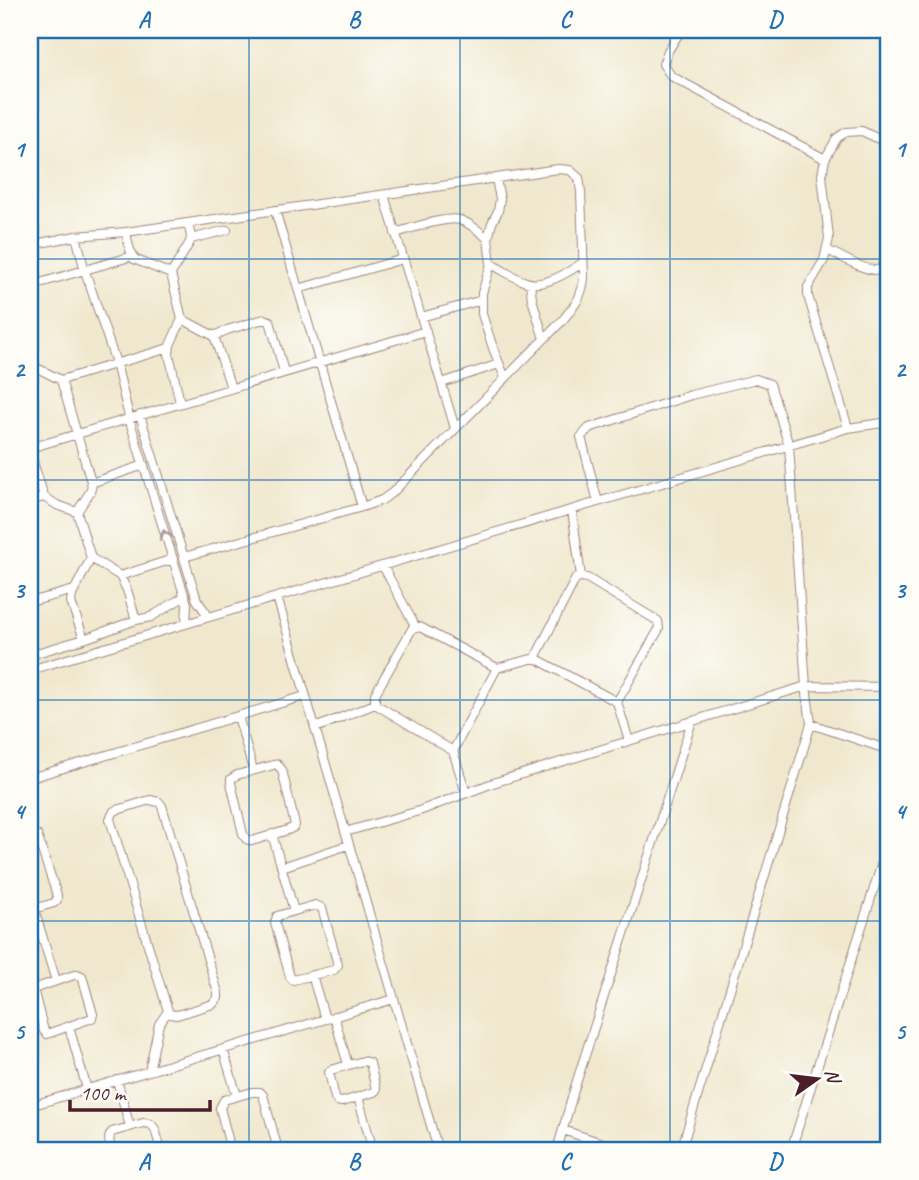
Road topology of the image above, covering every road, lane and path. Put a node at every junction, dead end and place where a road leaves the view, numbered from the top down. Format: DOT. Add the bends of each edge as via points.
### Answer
graph roads {
  1 [pos="681,30"];
  2 [pos="889,132"];
  3 [pos="887,142"];
  4 [pos="824,159"];
  5 [pos="496,179"];
  6 [pos="384,195"];
  7 [pos="275,210"];
  8 [pos="188,223"];
  9 [pos="228,230"];
  10 [pos="126,232"];
  11 [pos="396,233"];
  12 [pos="76,236"];
  13 [pos="191,239"];
  14 [pos="488,239"];
  15 [pos="30,245"];
  16 [pos="827,250"];
  17 [pos="889,254"];
  18 [pos="132,256"];
  19 [pos="403,259"];
  20 [pos="582,262"];
  21 [pos="491,264"];
  22 [pos="85,271"];
  23 [pos="30,273"];
  24 [pos="171,274"];
  25 [pos="530,283"];
  26 [pos="33,285"];
  27 [pos="298,289"];
  28 [pos="482,300"];
  29 [pos="30,301"];
  30 [pos="421,317"];
  31 [pos="182,319"];
  32 [pos="425,331"];
  33 [pos="214,336"];
  34 [pos="544,340"];
  35 [pos="169,348"];
  36 [pos="30,355"];
  37 [pos="319,362"];
  38 [pos="116,363"];
  39 [pos="499,363"];
  40 [pos="32,369"];
  41 [pos="284,372"];
  42 [pos="505,378"];
  43 [pos="61,380"];
  44 [pos="442,383"];
  45 [pos="231,388"];
  46 [pos="180,403"];
  47 [pos="140,415"];
  48 [pos="129,418"];
  49 [pos="889,422"];
  50 [pos="455,428"];
  51 [pos="848,428"];
  52 [pos="77,434"];
  53 [pos="789,446"];
  54 [pos="30,450"];
  55 [pos="144,466"];
  56 [pos="91,483"];
  57 [pos="44,497"];
  58 [pos="30,501"];
  59 [pos="598,502"];
  60 [pos="362,507"];
  61 [pos="572,510"];
  62 [pos="76,512"];
  63 [pos="184,557"];
  64 [pos="91,558"];
  65 [pos="173,559"];
  66 [pos="383,566"];
  67 [pos="120,576"];
  68 [pos="581,577"];
  69 [pos="74,590"];
  70 [pos="185,596"];
  71 [pos="277,597"];
  72 [pos="30,602"];
  73 [pos="209,617"];
  74 [pos="136,620"];
  75 [pos="186,624"];
  76 [pos="416,628"];
  77 [pos="84,639"];
  78 [pos="30,655"];
  79 [pos="535,658"];
  80 [pos="497,668"];
  81 [pos="30,670"];
  82 [pos="806,686"];
  83 [pos="889,687"];
  84 [pos="306,696"];
  85 [pos="617,702"];
  86 [pos="375,704"];
  87 [pos="238,716"];
  88 [pos="692,721"];
  89 [pos="811,724"];
  90 [pos="315,728"];
  91 [pos="629,741"];
  92 [pos="889,750"];
  93 [pos="453,751"];
  94 [pos="253,770"];
  95 [pos="30,778"];
  96 [pos="466,793"];
  97 [pos="345,832"];
  98 [pos="272,834"];
  99 [pos="30,836"];
  100 [pos="889,841"];
  101 [pos="348,845"];
  102 [pos="282,867"];
  103 [pos="32,909"];
  104 [pos="294,911"];
  105 [pos="312,975"];
  106 [pos="56,981"];
  107 [pos="394,999"];
  108 [pos="168,1011"];
  109 [pos="334,1016"];
  110 [pos="324,1019"];
  111 [pos="69,1027"];
  112 [pos="223,1049"];
  113 [pos="348,1065"];
  114 [pos="149,1071"];
  115 [pos="117,1080"];
  116 [pos="88,1089"];
  117 [pos="237,1096"];
  118 [pos="358,1097"];
  119 [pos="30,1105"];
  120 [pos="130,1127"];
  121 [pos="564,1130"];
  122 [pos="38,1150"];
  123 [pos="52,1150"];
  124 [pos="111,1150"];
  125 [pos="161,1150"];
  126 [pos="231,1150"];
  127 [pos="276,1150"];
  128 [pos="373,1150"];
  129 [pos="438,1150"];
  130 [pos="557,1150"];
  131 [pos="623,1150"];
  132 [pos="681,1150"];
  133 [pos="790,1150"];
  1 -- 4 [label="street" via="663,64 671,76"];
  2 -- 3 [label="street"];
  3 -- 4 [label="street" via="862,131 846,132"];
  4 -- 16 [label="street"];
  5 -- 6 [label="street"];
  5 -- 14 [label="street" via="500,203"];
  5 -- 20 [label="street" via="558,169 570,170 579,178"];
  6 -- 7 [label="street"];
  6 -- 11 [label="street"];
  7 -- 8 [label="street"];
  7 -- 27 [label="street"];
  8 -- 10 [label="street"];
  8 -- 13 [label="street"];
  9 -- 13 [label="street"];
  10 -- 12 [label="street"];
  10 -- 18 [label="street"];
  11 -- 14 [label="street" via="451,219 461,220"];
  11 -- 19 [label="street"];
  12 -- 15 [label="street"];
  12 -- 22 [label="street"];
  13 -- 24 [label="street"];
  14 -- 21 [label="street"];
  16 -- 17 [label="street" via="875,271"];
  16 -- 51 [label="street" via="808,296"];
  18 -- 22 [label="street"];
  18 -- 24 [label="street"];
  19 -- 27 [label="street"];
  19 -- 30 [label="street"];
  20 -- 25 [label="street" via="564,274"];
  20 -- 34 [label="street" via="583,292"];
  21 -- 25 [label="street"];
  21 -- 28 [label="street"];
  22 -- 26 [label="street"];
  22 -- 38 [label="street"];
  23 -- 26 [label="street"];
  24 -- 31 [label="street"];
  25 -- 34 [label="street"];
  26 -- 29 [label="street"];
  27 -- 37 [label="street"];
  28 -- 30 [label="street"];
  28 -- 39 [label="street" via="482,314"];
  30 -- 32 [label="street"];
  31 -- 33 [label="street"];
  31 -- 35 [label="street"];
  32 -- 37 [label="street"];
  32 -- 44 [label="street"];
  33 -- 41 [label="street" via="270,321"];
  33 -- 45 [label="street"];
  34 -- 42 [label="street"];
  35 -- 38 [label="street"];
  35 -- 46 [label="street"];
  36 -- 40 [label="street"];
  37 -- 41 [label="street"];
  37 -- 60 [label="street"];
  38 -- 43 [label="street"];
  38 -- 48 [label="street"];
  39 -- 42 [label="street"];
  39 -- 44 [label="street"];
  40 -- 43 [label="street"];
  41 -- 45 [label="street"];
  42 -- 50 [label="street"];
  43 -- 52 [label="street"];
  44 -- 50 [label="street"];
  45 -- 46 [label="street"];
  46 -- 47 [label="street"];
  47 -- 48 [label="street"];
  47 -- 63 [label="street"];
  48 -- 52 [label="street"];
  48 -- 55 [label="street"];
  49 -- 51 [label="street"];
  50 -- 60 [label="street" via="393,492"];
  51 -- 53 [label="street"];
  52 -- 54 [label="street"];
  52 -- 56 [label="street"];
  53 -- 59 [label="street"];
  53 -- 59 [label="street" via="770,384 756,379 691,395 589,428 581,437"];
  53 -- 82 [label="street"];
  54 -- 57 [label="street"];
  55 -- 56 [label="street"];
  65 -- 55 [label="street, one-way"];
  56 -- 62 [label="street"];
  57 -- 58 [label="street"];
  57 -- 62 [label="street"];
  59 -- 61 [label="street"];
  60 -- 63 [label="street"];
  61 -- 66 [label="street"];
  61 -- 68 [label="street"];
  62 -- 64 [label="street"];
  63 -- 73 [label="street" via="197,600"];
  64 -- 67 [label="street"];
  64 -- 69 [label="street"];
  65 -- 67 [label="street"];
  65 -- 70 [label="street"];
  66 -- 71 [label="street"];
  66 -- 76 [label="street"];
  67 -- 74 [label="street"];
  68 -- 79 [label="street" via="576,578"];
  68 -- 85 [label="street" via="657,621 659,629"];
  69 -- 72 [label="street"];
  69 -- 77 [label="street" via="71,602"];
  70 -- 74 [label="street" via="151,617"];
  70 -- 75 [label="street"];
  71 -- 73 [label="street"];
  71 -- 84 [label="street"];
  73 -- 75 [label="street"];
  74 -- 77 [label="street"];
  75 -- 81 [label="street"];
  76 -- 80 [label="street"];
  76 -- 86 [label="street" via="375,694"];
  77 -- 78 [label="street"];
  79 -- 80 [label="street"];
  79 -- 85 [label="street"];
  80 -- 93 [label="street"];
  82 -- 83 [label="street"];
  82 -- 88 [label="street"];
  82 -- 89 [label="street"];
  84 -- 87 [label="street"];
  84 -- 90 [label="street"];
  85 -- 91 [label="street"];
  86 -- 90 [label="street"];
  86 -- 93 [label="street"];
  87 -- 94 [label="street"];
  87 -- 95 [label="street"];
  88 -- 91 [label="street"];
  88 -- 121 [label="street"];
  89 -- 92 [label="street"];
  89 -- 132 [label="street"];
  90 -- 97 [label="street"];
  91 -- 96 [label="street"];
  93 -- 96 [label="street"];
  94 -- 98 [label="street" via="231,779 243,834 252,841"];
  94 -- 98 [label="street" via="277,764 282,770 295,825"];
  96 -- 97 [label="street"];
  97 -- 101 [label="street"];
  98 -- 102 [label="street"];
  99 -- 103 [label="street" via="37,835 57,895 54,903"];
  100 -- 133 [label="street"];
  101 -- 102 [label="street"];
  101 -- 107 [label="street"];
  102 -- 104 [label="street"];
  103 -- 106 [label="street"];
  104 -- 105 [label="street" via="277,916 275,923 290,977 296,980"];
  104 -- 105 [label="street" via="319,905 329,931 337,968"];
  105 -- 110 [label="street"];
  106 -- 111 [label="street" via="36,987 33,993 47,1034"];
  106 -- 111 [label="street" via="80,974 93,1014 90,1020"];
  107 -- 109 [label="street"];
  107 -- 129 [label="street"];
  108 -- 108 [label="street" via="110,819 114,811 150,800 162,806 218,993 214,1004 177,1015"];
  108 -- 114 [label="street" via="159,1024"];
  109 -- 110 [label="street"];
  109 -- 113 [label="street"];
  110 -- 112 [label="street"];
  111 -- 116 [label="street"];
  112 -- 114 [label="street"];
  112 -- 117 [label="street"];
  113 -- 118 [label="street" via="363,1060 369,1063 377,1087"];
  113 -- 118 [label="street" via="329,1072 335,1098 342,1102"];
  114 -- 115 [label="street"];
  115 -- 116 [label="street"];
  115 -- 120 [label="street"];
  116 -- 119 [label="street"];
  117 -- 126 [label="street" via="224,1100 220,1108"];
  117 -- 127 [label="street" via="252,1092 263,1096"];
  118 -- 128 [label="street"];
  120 -- 124 [label="street" via="112,1132"];
  120 -- 125 [label="street" via="151,1124"];
  121 -- 130 [label="street"];
  121 -- 131 [label="street"];
  122 -- 123 [label="street"];
}
